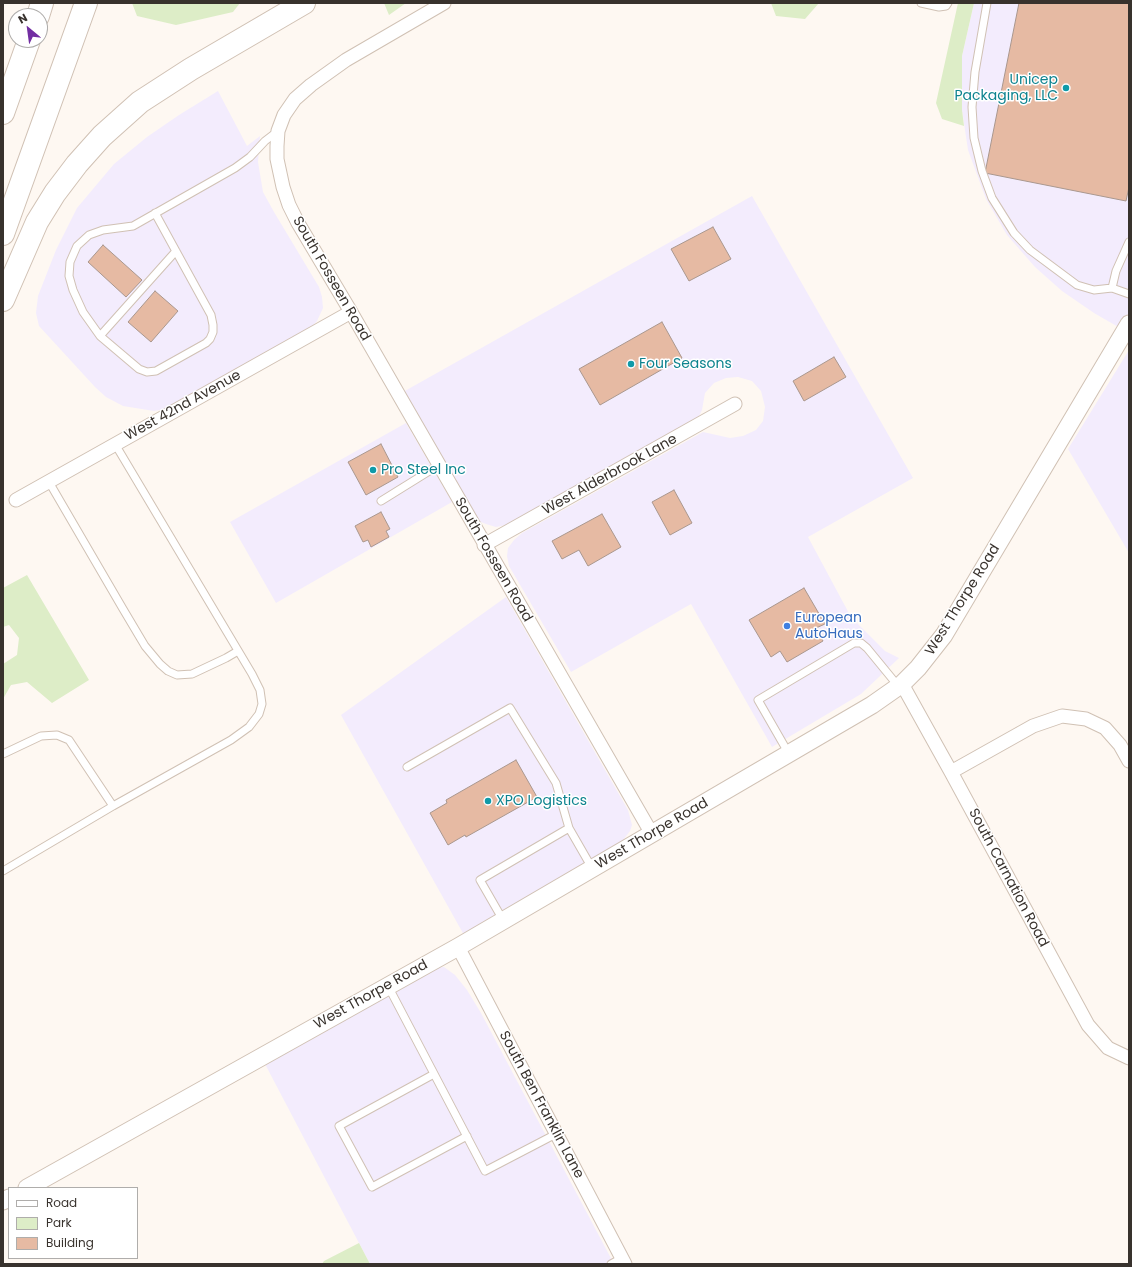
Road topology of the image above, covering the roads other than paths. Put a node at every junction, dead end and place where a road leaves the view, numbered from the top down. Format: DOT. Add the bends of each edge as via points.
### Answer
graph roads {
  1 [pos="86,3"];
  2 [pos="304,3"];
  3 [pos="444,3"];
  4 [pos="922,3"];
  5 [pos="948,3"];
  6 [pos="987,3"];
  7 [pos="26,48"];
  8 [pos="3,113"];
  9 [pos="278,131"];
  10 [pos="155,213"];
  11 [pos="3,234"];
  12 [pos="1129,242"];
  13 [pos="176,251"];
  14 [pos="1112,288"];
  15 [pos="1129,294"];
  16 [pos="3,300"];
  17 [pos="351,312"];
  18 [pos="1129,324"];
  19 [pos="100,336"];
  20 [pos="735,404"];
  21 [pos="115,444"];
  22 [pos="439,465"];
  23 [pos="49,482"];
  24 [pos="16,500"];
  25 [pos="381,501"];
  26 [pos="484,545"];
  27 [pos="238,651"];
  28 [pos="900,686"];
  29 [pos="3,754"];
  30 [pos="789,754"];
  31 [pos="1129,761"];
  32 [pos="407,767"];
  33 [pos="951,772"];
  34 [pos="113,806"];
  35 [pos="569,828"];
  36 [pos="652,834"];
  37 [pos="592,868"];
  38 [pos="3,871"];
  39 [pos="503,920"];
  40 [pos="458,947"];
  41 [pos="388,986"];
  42 [pos="1129,1058"];
  43 [pos="434,1074"];
  44 [pos="556,1134"];
  45 [pos="467,1136"];
  46 [pos="29,1187"];
  47 [pos="619,1262"];
  1 -- 11 [label="highway"];
  2 -- 16 [label="highway" via="190,69 140,102 102,136 55,193 37,222"];
  3 -- 9 [label="street, South Fosseen Road" via="346,60 311,85 295,99 284,114"];
  4 -- 5 [label="lane" via="939,6 946,6"];
  6 -- 14 [label="lane" via="975,72 972,107 974,138 992,198 1014,232 1030,250 1077,285 1094,290"];
  7 -- 8 [label="highway"];
  9 -- 10 [label="lane" via="235,168"];
  9 -- 17 [label="street, South Fosseen Road" via="278,166 289,205"];
  10 -- 13 [label="lane"];
  10 -- 19 [label="lane" via="133,226 103,230 89,235 77,246 70,262 69,276 83,312"];
  12 -- 14 [label="lane" via="1116,271"];
  13 -- 19 [label="lane"];
  13 -- 19 [label="lane" via="211,316 213,332 210,339 156,371 147,372 139,369"];
  14 -- 15 [label="lane"];
  17 -- 21 [label="street, West 42nd Avenue"];
  17 -- 22 [label="street, South Fosseen Road"];
  18 -- 28 [label="street, West Thorpe Road" via="944,635"];
  20 -- 26 [label="street, West Alderbrook Lane"];
  21 -- 23 [label="street, West 42nd Avenue"];
  21 -- 27 [label="lane"];
  22 -- 25 [label="lane"];
  22 -- 26 [label="street, South Fosseen Road"];
  23 -- 24 [label="street, West 42nd Avenue"];
  23 -- 27 [label="lane" via="145,646 160,664 177,675 192,674"];
  26 -- 36 [label="street, South Fosseen Road"];
  27 -- 34 [label="lane" via="260,690 262,704 259,714 249,727 231,740"];
  28 -- 30 [label="street, West Thorpe Road"];
  28 -- 30 [label="lane" via="867,648 857,643 758,700"];
  28 -- 33 [label="street, South Carnation Road"];
  29 -- 34 [label="lane" via="41,736 57,734 69,740"];
  30 -- 36 [label="street, West Thorpe Road"];
  31 -- 33 [label="street" via="1120,745 1105,728 1086,719 1062,716 1033,726"];
  32 -- 35 [label="lane" via="510,708 556,783"];
  33 -- 42 [label="street, South Carnation Road" via="1088,1025 1108,1048"];
  34 -- 38 [label="lane"];
  35 -- 37 [label="lane"];
  35 -- 39 [label="lane" via="480,880"];
  36 -- 37 [label="street, West Thorpe Road"];
  37 -- 39 [label="street, West Thorpe Road"];
  39 -- 40 [label="street, West Thorpe Road"];
  40 -- 41 [label="street, West Thorpe Road"];
  40 -- 44 [label="street, South Ben Franklin Lane"];
  41 -- 43 [label="lane"];
  41 -- 46 [label="street, West Thorpe Road"];
  43 -- 45 [label="lane"];
  43 -- 45 [label="lane" via="339,1126 372,1187"];
  44 -- 45 [label="lane" via="485,1172"];
  44 -- 47 [label="street, South Ben Franklin Lane"];
}
